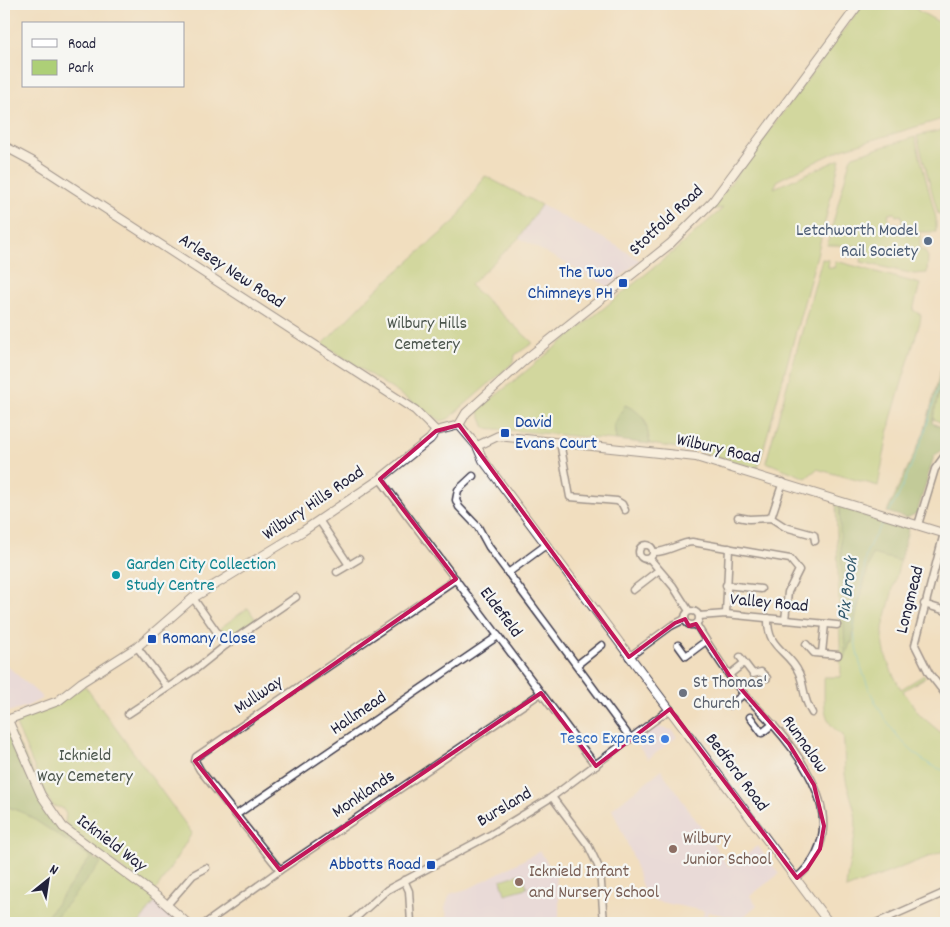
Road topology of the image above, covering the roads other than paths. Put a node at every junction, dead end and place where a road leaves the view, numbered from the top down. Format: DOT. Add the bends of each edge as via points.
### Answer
graph roads {
  1 [pos="859,4"];
  2 [pos="4,146"];
  3 [pos="459,425"];
  4 [pos="436,431"];
  5 [pos="560,442"];
  6 [pos="477,446"];
  7 [pos="946,454"];
  8 [pos="473,476"];
  9 [pos="380,479"];
  10 [pos="782,482"];
  11 [pos="624,510"];
  12 [pos="738,517"];
  13 [pos="771,518"];
  14 [pos="319,520"];
  15 [pos="918,525"];
  16 [pos="945,534"];
  17 [pos="815,541"];
  18 [pos="546,545"];
  19 [pos="729,548"];
  20 [pos="654,552"];
  21 [pos="359,559"];
  22 [pos="650,559"];
  23 [pos="349,565"];
  24 [pos="659,570"];
  25 [pos="337,572"];
  26 [pos="508,573"];
  27 [pos="456,579"];
  28 [pos="726,585"];
  29 [pos="761,589"];
  30 [pos="633,590"];
  31 [pos="296,596"];
  32 [pos="193,598"];
  33 [pos="924,604"];
  34 [pos="946,611"];
  35 [pos="689,612"];
  36 [pos="726,614"];
  37 [pos="699,616"];
  38 [pos="768,618"];
  39 [pos="686,620"];
  40 [pos="785,620"];
  41 [pos="696,624"];
  42 [pos="825,624"];
  43 [pos="837,625"];
  44 [pos="498,636"];
  45 [pos="706,641"];
  46 [pos="806,644"];
  47 [pos="226,645"];
  48 [pos="602,645"];
  49 [pos="678,645"];
  50 [pos="137,647"];
  51 [pos="822,653"];
  52 [pos="838,655"];
  53 [pos="740,656"];
  54 [pos="629,657"];
  55 [pos="744,663"];
  56 [pos="577,664"];
  57 [pos="729,675"];
  58 [pos="767,678"];
  59 [pos="166,687"];
  60 [pos="541,693"];
  61 [pos="744,694"];
  62 [pos="946,695"];
  63 [pos="730,705"];
  64 [pos="670,709"];
  65 [pos="812,713"];
  66 [pos="128,714"];
  67 [pos="750,718"];
  68 [pos="6,720"];
  69 [pos="773,724"];
  70 [pos="631,739"];
  71 [pos="596,766"];
  72 [pos="552,797"];
  73 [pos="236,815"];
  74 [pos="206,868"];
  75 [pos="280,870"];
  76 [pos="797,878"];
  77 [pos="404,880"];
  78 [pos="946,892"];
  79 [pos="167,905"];
  80 [pos="188,923"];
  81 [pos="206,923"];
  82 [pos="350,923"];
  83 [pos="412,923"];
  84 [pos="604,923"];
  85 [pos="829,923"];
  86 [pos="876,923"];
  1 -- 3 [label="street, Stotfold Road" via="713,201 670,244 526,359 466,413"];
  2 -- 4 [label="street, Arlesey New Road" via="32,161 415,410"];
  3 -- 4 [label="street, Wilbury Hills Road"];
  3 -- 6 [label="street, Bedford Road"];
  4 -- 9 [label="street, Wilbury Hills Road"];
  5 -- 6 [label="street, Wilbury Road" via="498,436"];
  5 -- 10 [label="street, Wilbury Road" via="696,457"];
  5 -- 11 [label="street" via="570,497 617,501"];
  6 -- 18 [label="street, Bedford Road" via="483,460"];
  7 -- 15 [label="street" via="935,469"];
  8 -- 26 [label="street" via="458,490 457,504 478,527"];
  9 -- 14 [label="street, Wilbury Hills Road"];
  9 -- 27 [label="street, Eldefield"];
  10 -- 13 [label="street"];
  10 -- 15 [label="street, Wilbury Road"];
  12 -- 13 [label="street"];
  13 -- 17 [label="street" via="784,527 814,534"];
  14 -- 23 [label="street"];
  14 -- 32 [label="street, Wilbury Hills Road"];
  15 -- 16 [label="street, Wilbury Road"];
  16 -- 33 [label="street, Longmead"];
  18 -- 26 [label="street"];
  18 -- 54 [label="street, Bedford Road"];
  19 -- 20 [label="street" via="686,542"];
  19 -- 28 [label="street"];
  19 -- 40 [label="street" via="790,559 798,566 798,576 788,592"];
  20 -- 22 [label="street"];
  20 -- 22 [label="street" via="648,545 640,549 641,557"];
  21 -- 23 [label="street"];
  22 -- 24 [label="street"];
  23 -- 25 [label="street"];
  24 -- 30 [label="street"];
  24 -- 35 [label="street" via="674,586"];
  26 -- 56 [label="street"];
  27 -- 44 [label="street, Eldefield"];
  27 -- 73 [label="street, Mullway" via="196,757 196,765"];
  28 -- 29 [label="street"];
  28 -- 36 [label="street"];
  31 -- 47 [label="street"];
  32 -- 47 [label="street"];
  32 -- 50 [label="street, Wilbury Hills Road"];
  33 -- 34 [label="street"];
  33 -- 62 [label="street, Longmead" via="915,638 916,649"];
  35 -- 37 [label="street" via="695,611"];
  35 -- 39 [label="street"];
  36 -- 37 [label="street, Valley Road"];
  36 -- 38 [label="street, Valley Road"];
  37 -- 41 [label="street"];
  38 -- 40 [label="street, Valley Road"];
  38 -- 65 [label="street" via="771,641 797,669 804,699"];
  39 -- 41 [label="street"];
  39 -- 54 [label="street" via="670,626"];
  40 -- 42 [label="street, Valley Road"];
  41 -- 45 [label="street, Runnalow"];
  42 -- 43 [label="street, Valley Road"];
  42 -- 51 [label="street"];
  44 -- 60 [label="street, Eldefield"];
  44 -- 73 [label="street, Hallmead"];
  45 -- 49 [label="street" via="686,656"];
  45 -- 57 [label="street, Runnalow"];
  46 -- 51 [label="street" via="814,653"];
  47 -- 59 [label="street"];
  48 -- 56 [label="street"];
  50 -- 59 [label="street"];
  50 -- 68 [label="street, Wilbury Hills Road" via="58,701"];
  51 -- 52 [label="street"];
  53 -- 55 [label="street"];
  54 -- 64 [label="street, Bedford Road"];
  55 -- 57 [label="street"];
  55 -- 58 [label="street" via="753,674 761,672"];
  56 -- 70 [label="street"];
  57 -- 61 [label="street, Runnalow"];
  59 -- 66 [label="street"];
  60 -- 71 [label="street, Eldefield"];
  60 -- 75 [label="street, Monklands"];
  61 -- 63 [label="street"];
  61 -- 69 [label="street, Runnalow"];
  64 -- 70 [label="street, Bursland"];
  64 -- 76 [label="street, Bedford Road"];
  67 -- 69 [label="street" via="762,733"];
  68 -- 79 [label="street, Icknield Way" via="41,795 63,827"];
  69 -- 76 [label="street, Runnalow" via="814,786 823,812 820,849"];
  70 -- 71 [label="street, Bursland"];
  71 -- 72 [label="street, Bursland"];
  72 -- 77 [label="street, Bursland"];
  72 -- 84 [label="street" via="588,845 597,864 602,881"];
  73 -- 75 [label="street, Mullway"];
  74 -- 79 [label="street" via="193,875"];
  75 -- 81 [label="street, Monklands"];
  76 -- 85 [label="street, Bedford Road"];
  77 -- 82 [label="street, Bursland" via="377,898"];
  77 -- 83 [label="street" via="409,891"];
  78 -- 86 [label="street"];
  79 -- 80 [label="street, Icknield Way"];
}
